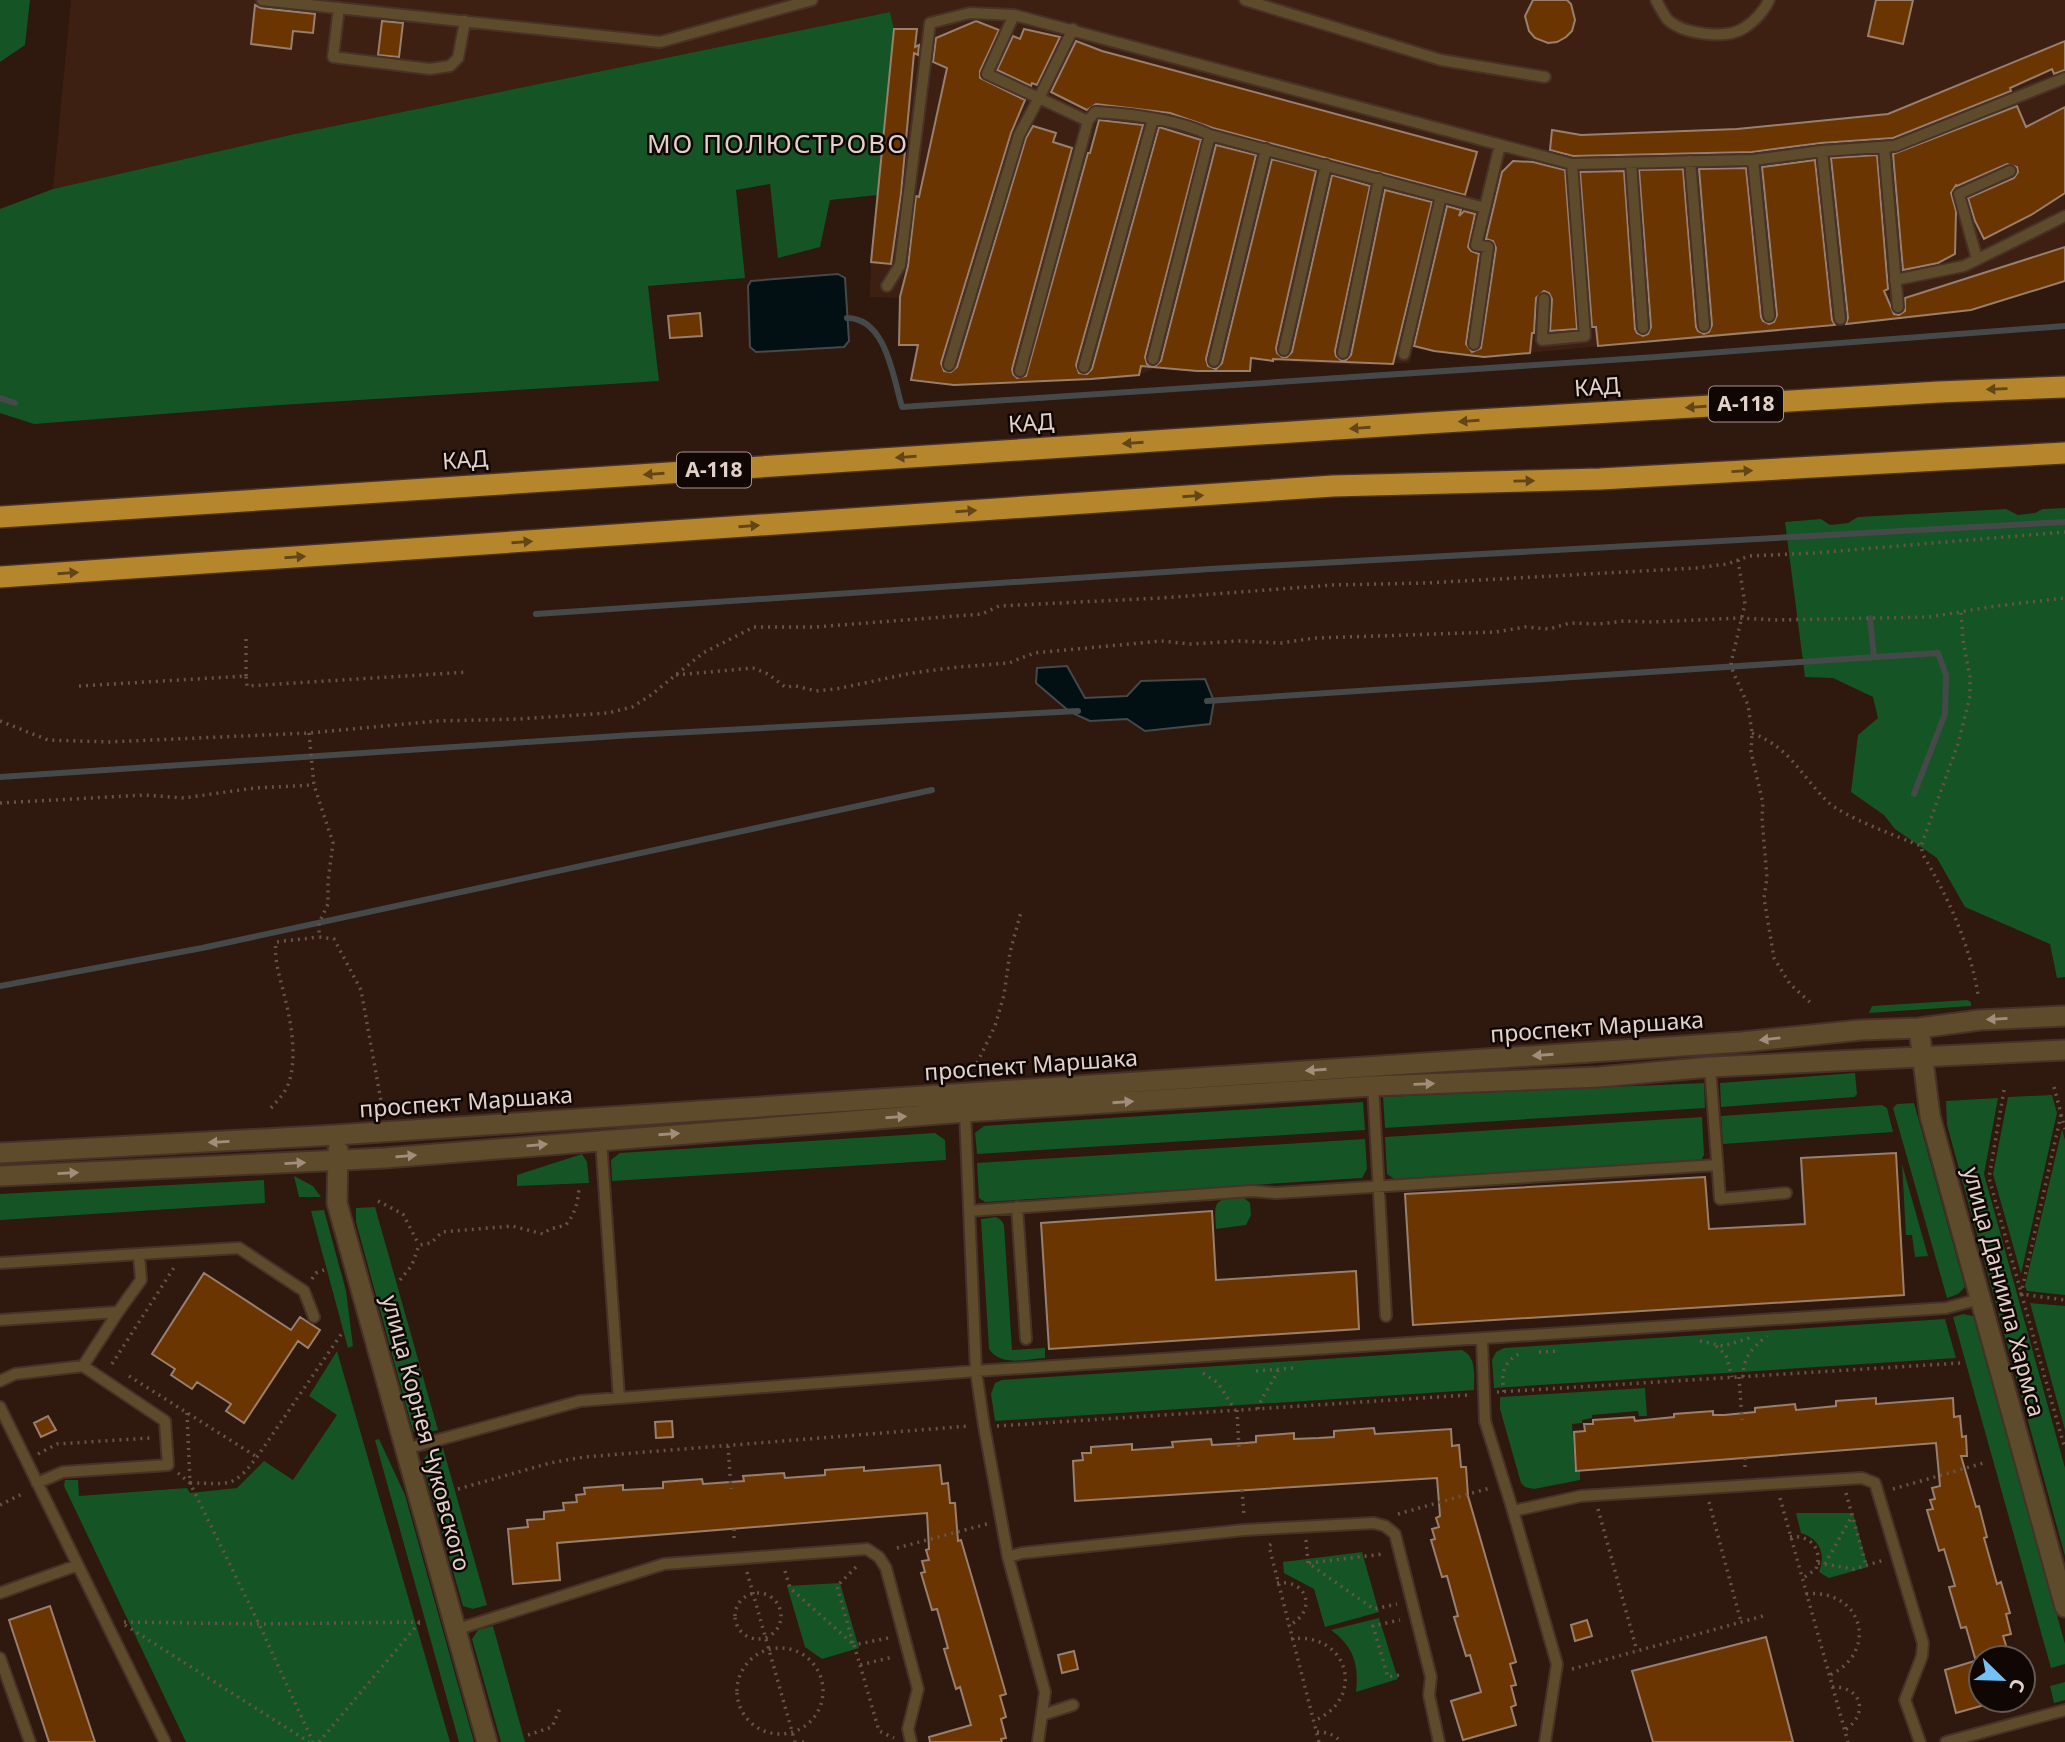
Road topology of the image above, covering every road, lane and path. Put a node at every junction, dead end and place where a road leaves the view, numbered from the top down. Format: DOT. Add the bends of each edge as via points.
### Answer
graph roads {
  1 [pos="262,0"];
  2 [pos="812,0"];
  3 [pos="1245,0"];
  4 [pos="1656,0"];
  5 [pos="1769,0"];
  6 [pos="339,8"];
  7 [pos="1014,15"];
  8 [pos="465,21"];
  9 [pos="1073,29"];
  10 [pos="1545,77"];
  11 [pos="2065,78"];
  12 [pos="1039,98"];
  13 [pos="1153,120"];
  14 [pos="1088,121"];
  15 [pos="1210,135"];
  16 [pos="1500,145"];
  17 [pos="1884,147"];
  18 [pos="1266,149"];
  19 [pos="1822,151"];
  20 [pos="1753,160"];
  21 [pos="1690,161"];
  22 [pos="1631,163"];
  23 [pos="1572,164"];
  24 [pos="1326,165"];
  25 [pos="2010,171"];
  26 [pos="1379,179"];
  27 [pos="1441,196"];
  28 [pos="1485,208"];
  29 [pos="2065,216"];
  30 [pos="1978,259"];
  31 [pos="1895,280"];
  32 [pos="887,286"];
  33 [pos="1544,299"];
  34 [pos="1898,307"];
  35 [pos="1769,316"];
  36 [pos="1839,319"];
  37 [pos="1704,326"];
  38 [pos="1643,328"];
  39 [pos="1474,344"];
  40 [pos="1284,350"];
  41 [pos="1343,353"];
  42 [pos="1404,354"];
  43 [pos="1153,359"];
  44 [pos="1214,361"];
  45 [pos="949,365"];
  46 [pos="1084,366"];
  47 [pos="1020,371"];
  48 [pos="2065,387"];
  49 [pos="2065,453"];
  50 [pos="0,517"];
  51 [pos="2065,532"];
  52 [pos="1738,560"];
  53 [pos="0,577"];
  54 [pos="2065,598"];
  55 [pos="1961,613"];
  56 [pos="1740,618"];
  57 [pos="246,639"];
  58 [pos="468,672"];
  59 [pos="675,675"];
  60 [pos="246,676"];
  61 [pos="79,686"];
  62 [pos="0,721"];
  63 [pos="309,733"];
  64 [pos="1752,733"];
  65 [pos="314,785"];
  66 [pos="0,803"];
  67 [pos="1921,846"];
  68 [pos="1021,912"];
  69 [pos="319,937"];
  70 [pos="1978,994"];
  71 [pos="1813,1005"];
  72 [pos="2065,1016"];
  73 [pos="1919,1028"];
  74 [pos="2065,1050"];
  75 [pos="1923,1056"];
  76 [pos="977,1063"];
  77 [pos="1710,1066"];
  78 [pos="1373,1086"];
  79 [pos="2054,1087"];
  80 [pos="2004,1090"];
  81 [pos="381,1101"];
  82 [pos="271,1108"];
  83 [pos="965,1112"];
  84 [pos="2061,1115"];
  85 [pos="2065,1129"];
  86 [pos="336,1135"];
  87 [pos="601,1140"];
  88 [pos="0,1153"];
  89 [pos="339,1161"];
  90 [pos="1717,1165"];
  91 [pos="0,1176"];
  92 [pos="1378,1187"];
  93 [pos="579,1188"];
  94 [pos="1786,1193"];
  95 [pos="378,1201"];
  96 [pos="1017,1207"];
  97 [pos="969,1211"];
  98 [pos="419,1245"];
  99 [pos="184,1251"];
  100 [pos="139,1254"];
  101 [pos="0,1263"];
  102 [pos="400,1280"];
  103 [pos="2021,1294"];
  104 [pos="1980,1299"];
  105 [pos="2065,1300"];
  106 [pos="118,1312"];
  107 [pos="1386,1316"];
  108 [pos="314,1317"];
  109 [pos="0,1320"];
  110 [pos="342,1333"];
  111 [pos="1026,1339"];
  112 [pos="1482,1340"];
  113 [pos="1688,1342"];
  114 [pos="1714,1344"];
  115 [pos="1562,1351"];
  116 [pos="1961,1363"];
  117 [pos="111,1364"];
  118 [pos="83,1366"];
  119 [pos="1278,1370"];
  120 [pos="976,1371"];
  121 [pos="1203,1373"];
  122 [pos="1732,1377"];
  123 [pos="1741,1377"];
  124 [pos="0,1381"];
  125 [pos="1504,1392"];
  126 [pos="1485,1394"];
  127 [pos="619,1398"];
  128 [pos="0,1407"];
  129 [pos="1258,1409"];
  130 [pos="1236,1411"];
  131 [pos="187,1413"];
  132 [pos="1742,1420"];
  133 [pos="984,1426"];
  134 [pos="167,1437"];
  135 [pos="728,1446"];
  136 [pos="405,1449"];
  137 [pos="1240,1449"];
  138 [pos="2065,1449"];
  139 [pos="1745,1458"];
  140 [pos="26,1460"];
  141 [pos="1987,1462"];
  142 [pos="168,1465"];
  143 [pos="1746,1473"];
  144 [pos="37,1483"];
  145 [pos="190,1483"];
  146 [pos="1494,1487"];
  147 [pos="458,1489"];
  148 [pos="731,1489"];
  149 [pos="1893,1489"];
  150 [pos="1242,1490"];
  151 [pos="1846,1493"];
  152 [pos="22,1494"];
  153 [pos="1780,1496"];
  154 [pos="1709,1500"];
  155 [pos="0,1505"];
  156 [pos="1598,1507"];
  157 [pos="1513,1511"];
  158 [pos="1398,1514"];
  159 [pos="1852,1516"];
  160 [pos="1245,1518"];
  161 [pos="988,1524"];
  162 [pos="734,1529"];
  163 [pos="1790,1537"];
  164 [pos="1306,1538"];
  165 [pos="1275,1539"];
  166 [pos="735,1545"];
  167 [pos="897,1548"];
  168 [pos="867,1549"];
  169 [pos="1384,1554"];
  170 [pos="1008,1556"];
  171 [pos="743,1557"];
  172 [pos="1884,1560"];
  173 [pos="1308,1563"];
  174 [pos="1818,1563"];
  175 [pos="78,1564"];
  176 [pos="1825,1564"];
  177 [pos="1866,1565"];
  178 [pos="1802,1579"];
  179 [pos="1277,1583"];
  180 [pos="790,1588"];
  181 [pos="0,1593"];
  182 [pos="752,1593"];
  183 [pos="1806,1594"];
  184 [pos="1396,1604"];
  185 [pos="2065,1607"];
  186 [pos="1763,1616"];
  187 [pos="1401,1619"];
  188 [pos="1741,1622"];
  189 [pos="259,1624"];
  190 [pos="1288,1626"];
  191 [pos="455,1630"];
  192 [pos="765,1638"];
  193 [pos="1291,1639"];
  194 [pos="854,1645"];
  195 [pos="768,1649"];
  196 [pos="1637,1651"];
  197 [pos="0,1658"];
  198 [pos="860,1665"];
  199 [pos="1568,1670"];
  200 [pos="1399,1675"];
  201 [pos="1829,1675"];
  202 [pos="1832,1687"];
  203 [pos="1073,1705"];
  204 [pos="561,1706"];
  205 [pos="2065,1710"];
  206 [pos="1042,1714"];
  207 [pos="1313,1721"];
  208 [pos="1845,1730"];
  209 [pos="792,1732"];
  210 [pos="1317,1732"];
  211 [pos="896,1733"];
  212 [pos="528,1735"];
  213 [pos="897,1741"];
  214 [pos="30,1742"];
  215 [pos="165,1742"];
  216 [pos="311,1742"];
  217 [pos="319,1742"];
  218 [pos="487,1742"];
  219 [pos="795,1742"];
  220 [pos="903,1742"];
  221 [pos="911,1742"];
  222 [pos="1038,1742"];
  223 [pos="1319,1742"];
  224 [pos="1341,1742"];
  225 [pos="1439,1742"];
  226 [pos="1545,1742"];
  227 [pos="1848,1742"];
  228 [pos="1920,1742"];
  229 [pos="1946,1742"];
  1 -- 6 [label="lane"];
  2 -- 8 [label="lane" via="660,42"];
  3 -- 10 [label="lane" via="1441,60"];
  4 -- 5 [label="lane" via="1668,20 1690,32 1720,35 1743,29"];
  6 -- 8 [label="lane"];
  6 -- 8 [label="lane" via="332,57 430,69 450,66 458,58"];
  7 -- 9 [label="lane"];
  7 -- 12 [label="lane" via="987,74"];
  7 -- 32 [label="lane" via="970,13 930,23 900,265"];
  9 -- 12 [label="lane"];
  9 -- 16 [label="lane"];
  11 -- 17 [label="lane"];
  12 -- 14 [label="lane"];
  12 -- 45 [label="lane" via="1019,135"];
  13 -- 14 [label="lane" via="1095,112"];
  13 -- 15 [label="lane"];
  13 -- 46 [label="lane"];
  14 -- 47 [label="lane"];
  15 -- 18 [label="lane"];
  15 -- 43 [label="lane"];
  16 -- 23 [label="lane"];
  16 -- 28 [label="lane"];
  17 -- 19 [label="lane"];
  17 -- 31 [label="lane"];
  18 -- 24 [label="lane"];
  18 -- 44 [label="lane"];
  19 -- 20 [label="lane"];
  19 -- 36 [label="lane"];
  20 -- 21 [label="lane"];
  20 -- 35 [label="lane"];
  21 -- 22 [label="lane"];
  21 -- 37 [label="lane"];
  22 -- 23 [label="lane"];
  22 -- 38 [label="lane"];
  23 -- 33 [label="lane" via="1585,336 1542,340"];
  24 -- 26 [label="lane"];
  24 -- 40 [label="lane"];
  25 -- 30 [label="lane" via="1959,194"];
  26 -- 27 [label="lane"];
  26 -- 41 [label="lane"];
  27 -- 28 [label="lane"];
  27 -- 42 [label="lane"];
  28 -- 39 [label="lane" via="1476,245 1488,247"];
  29 -- 30 [label="lane"];
  30 -- 31 [label="lane"];
  31 -- 34 [label="lane"];
  48 -- 50 [label="highway, КАД / А-118, one-way" via="1441,422"];
  53 -- 49 [label="highway, one-way" via="1333,486 1601,479"];
  51 -- 52 [label="path"];
  52 -- 56 [label="path" via="1745,604"];
  52 -- 59 [label="path" via="1696,568 1333,585 999,606 982,614 815,627 754,627 703,653"];
  54 -- 55 [label="path"];
  55 -- 56 [label="path" via="1929,618"];
  55 -- 67 [label="path" via="1970,696"];
  56 -- 59 [label="path" via="1570,623 1549,629 1308,638 1281,643 1161,641 1034,653 1009,663 912,673 816,691 785,687 753,668"];
  56 -- 64 [label="path" via="1731,663 1748,705"];
  57 -- 60 [label="path"];
  58 -- 60 [label="path" via="247,686"];
  59 -- 63 [label="path" via="632,707 608,713"];
  60 -- 61 [label="path"];
  62 -- 63 [label="path" via="48,740 68,742"];
  63 -- 65 [label="path"];
  64 -- 67 [label="path" via="1796,763 1829,803"];
  64 -- 71 [label="path" via="1751,752 1763,803 1764,898 1774,958 1790,984"];
  65 -- 66 [label="path" via="184,798 145,795"];
  65 -- 69 [label="path" via="333,843 328,904"];
  67 -- 70 [label="path" via="1960,925"];
  68 -- 76 [label="path" via="995,1026"];
  69 -- 81 [label="path" via="334,939 361,990"];
  69 -- 82 [label="path" via="276,942 293,1064 289,1083"];
  72 -- 73 [label="street, проспект Маршака, one-way"];
  73 -- 75 [label="street, улица Даниила Хармса"];
  73 -- 86 [label="street, проспект Маршака, one-way"];
  74 -- 75 [label="street, проспект Маршака"];
  75 -- 77 [label="street, проспект Маршака"];
  75 -- 104 [label="street, улица Даниила Хармса" via="1930,1116"];
  78 -- 77 [label="street, проспект Маршака, one-way" via="1599,1077"];
  77 -- 90 [label="lane"];
  83 -- 78 [label="street, проспект Маршака, one-way"];
  78 -- 92 [label="lane"];
  79 -- 84 [label="path"];
  80 -- 103 [label="path" via="1989,1178"];
  87 -- 83 [label="street, проспект Маршака, one-way"];
  83 -- 97 [label="lane"];
  84 -- 85 [label="path"];
  84 -- 103 [label="path"];
  86 -- 88 [label="street, проспект Маршака, one-way"];
  86 -- 89 [label="street, улица Корнея Чуковского"];
  89 -- 87 [label="street, проспект Маршака, one-way"];
  87 -- 127 [label="lane"];
  91 -- 89 [label="street, проспект Маршака, one-way"];
  89 -- 136 [label="street, улица Корнея Чуковского" via="337,1203"];
  90 -- 92 [label="lane"];
  90 -- 94 [label="lane" via="1720,1199"];
  92 -- 96 [label="lane"];
  92 -- 107 [label="lane"];
  93 -- 98 [label="path" via="578,1205 566,1225 543,1234 512,1226 442,1232 431,1243"];
  95 -- 98 [label="path" via="404,1214"];
  96 -- 97 [label="lane"];
  96 -- 111 [label="lane"];
  97 -- 120 [label="lane"];
  98 -- 102 [label="path"];
  99 -- 100 [label="lane"];
  99 -- 108 [label="lane" via="239,1248 304,1291"];
  99 -- 117 [label="path"];
  100 -- 101 [label="lane"];
  100 -- 106 [label="lane" via="141,1280"];
  103 -- 105 [label="path"];
  103 -- 138 [label="path"];
  104 -- 112 [label="lane" via="1946,1308"];
  104 -- 185 [label="street, улица Даниила Хармса"];
  106 -- 109 [label="lane"];
  106 -- 118 [label="lane"];
  110 -- 145 [label="path" via="245,1474 233,1483"];
  112 -- 120 [label="lane"];
  112 -- 126 [label="lane"];
  113 -- 114 [label="path"];
  114 -- 122 [label="path" via="1726,1355"];
  114 -- 123 [label="path" via="1734,1345 1769,1335 1745,1358"];
  115 -- 125 [label="path" via="1520,1353 1511,1358 1502,1376"];
  116 -- 123 [label="path"];
  118 -- 124 [label="lane" via="15,1374"];
  118 -- 134 [label="lane" via="165,1421"];
  119 -- 129 [label="path"];
  120 -- 127 [label="lane"];
  120 -- 133 [label="lane"];
  121 -- 130 [label="path" via="1218,1383"];
  122 -- 123 [label="path"];
  122 -- 125 [label="path"];
  123 -- 132 [label="path"];
  125 -- 126 [label="path"];
  126 -- 129 [label="path"];
  126 -- 157 [label="lane" via="1485,1420"];
  127 -- 136 [label="lane" via="580,1401"];
  128 -- 140 [label="lane"];
  129 -- 130 [label="path"];
  130 -- 133 [label="path"];
  130 -- 137 [label="path"];
  131 -- 145 [label="path"];
  133 -- 135 [label="path"];
  133 -- 170 [label="lane"];
  134 -- 140 [label="path" via="57,1444"];
  134 -- 142 [label="lane"];
  135 -- 147 [label="path" via="584,1457"];
  135 -- 148 [label="path"];
  136 -- 191 [label="street, улица Корнея Чуковского"];
  139 -- 143 [label="path"];
  140 -- 144 [label="lane"];
  141 -- 149 [label="path"];
  142 -- 144 [label="lane" via="63,1472"];
  142 -- 145 [label="path"];
  144 -- 175 [label="lane"];
  145 -- 189 [label="path"];
  146 -- 158 [label="path"];
  150 -- 160 [label="path"];
  151 -- 159 [label="path"];
  152 -- 155 [label="path"];
  153 -- 163 [label="path"];
  154 -- 188 [label="path"];
  156 -- 196 [label="path"];
  157 -- 226 [label="lane" via="1556,1664"];
  157 -- 228 [label="lane" via="1581,1496 1862,1478 1875,1483 1923,1643 1905,1700"];
  159 -- 176 [label="path"];
  159 -- 177 [label="path"];
  161 -- 167 [label="path"];
  162 -- 166 [label="path"];
  163 -- 174 [label="path" via="1811,1541"];
  163 -- 178 [label="path"];
  164 -- 173 [label="path"];
  165 -- 179 [label="path" via="1269,1546"];
  168 -- 171 [label="lane"];
  168 -- 194 [label="path" via="863,1561 837,1586"];
  168 -- 221 [label="lane" via="886,1568 918,1689 908,1729"];
  169 -- 173 [label="path"];
  170 -- 206 [label="lane" via="1045,1692"];
  170 -- 225 [label="lane" via="1244,1530 1385,1526 1395,1534 1428,1664"];
  171 -- 182 [label="path"];
  171 -- 191 [label="lane" via="664,1564"];
  172 -- 177 [label="path"];
  173 -- 184 [label="path" via="1374,1609"];
  174 -- 176 [label="path"];
  174 -- 178 [label="path"];
  175 -- 181 [label="lane"];
  175 -- 215 [label="lane"];
  176 -- 177 [label="path" via="1854,1569"];
  178 -- 183 [label="path"];
  179 -- 190 [label="path"];
  179 -- 190 [label="path" via="1295,1584 1306,1598 1303,1615"];
  180 -- 194 [label="path"];
  182 -- 192 [label="path"];
  182 -- 192 [label="path" via="767,1594 778,1605 780,1621"];
  182 -- 192 [label="path" via="737,1604 735,1622 747,1636"];
  183 -- 201 [label="path"];
  183 -- 201 [label="path" via="1820,1592 1841,1600 1858,1624 1856,1652 1841,1670"];
  186 -- 188 [label="path"];
  187 -- 200 [label="path" via="1373,1626 1388,1677"];
  188 -- 196 [label="path"];
  189 -- 216 [label="path"];
  189 -- 216 [label="path" via="121,1622"];
  189 -- 217 [label="path" via="421,1623"];
  190 -- 193 [label="path"];
  191 -- 218 [label="street, улица Корнея Чуковского"];
  192 -- 195 [label="path"];
  193 -- 207 [label="path"];
  193 -- 207 [label="path" via="1324,1643 1344,1669 1340,1701"];
  194 -- 198 [label="path"];
  194 -- 198 [label="path" via="891,1637 897,1656"];
  195 -- 209 [label="path"];
  195 -- 209 [label="path" via="785,1647 801,1653 814,1664 821,1679 818,1712"];
  195 -- 209 [label="path" via="753,1656 742,1669 736,1686 738,1703 759,1729 775,1734"];
  196 -- 199 [label="path"];
  197 -- 214 [label="lane"];
  198 -- 213 [label="path" via="879,1731"];
  201 -- 202 [label="path"];
  202 -- 208 [label="path"];
  202 -- 208 [label="path" via="1841,1686 1859,1701 1860,1713"];
  203 -- 206 [label="lane"];
  204 -- 212 [label="path" via="552,1727"];
  205 -- 229 [label="lane"];
  206 -- 222 [label="lane"];
  207 -- 210 [label="path"];
  208 -- 227 [label="path"];
  209 -- 219 [label="path"];
  210 -- 223 [label="path"];
  210 -- 224 [label="path" via="1336,1736"];
  211 -- 213 [label="path"];
  213 -- 220 [label="path"];
}
